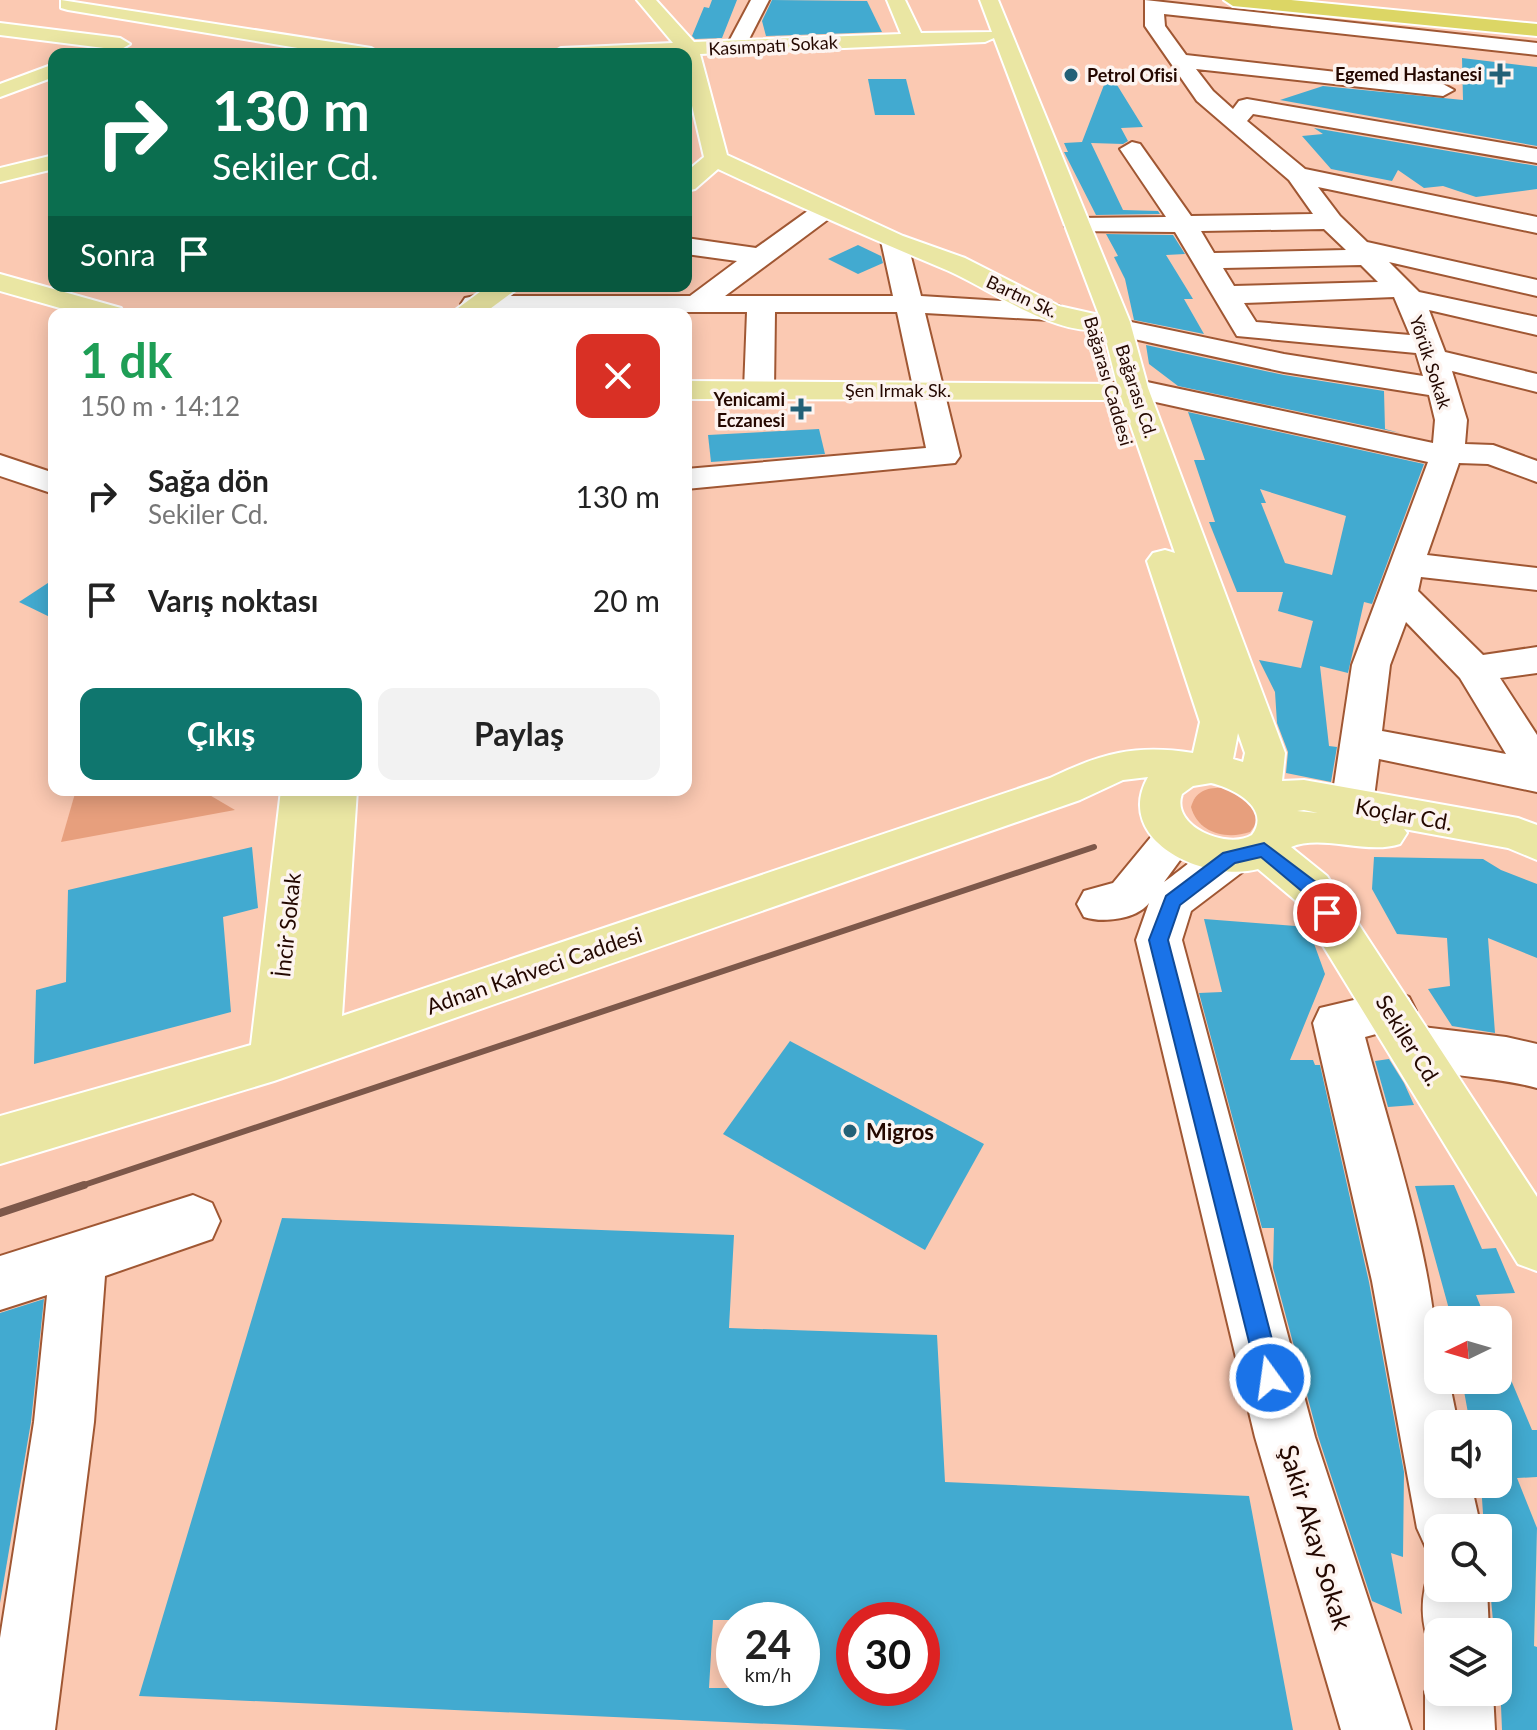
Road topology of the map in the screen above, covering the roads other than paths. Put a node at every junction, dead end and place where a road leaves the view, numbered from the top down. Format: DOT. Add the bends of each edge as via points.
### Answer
graph roads {
  1 [pos="646,0"];
  2 [pos="760,0"];
  3 [pos="896,0"];
  4 [pos="971,0"];
  5 [pos="989,0"];
  6 [pos="1233,0"];
  7 [pos="1352,0"];
  8 [pos="1155,3"];
  9 [pos="61,7"];
  10 [pos="1537,21"];
  11 [pos="179,23"];
  12 [pos="0,30"];
  13 [pos="1537,30"];
  14 [pos="985,36"];
  15 [pos="913,38"];
  16 [pos="1448,40"];
  17 [pos="120,44"];
  18 [pos="736,47"];
  19 [pos="110,48"];
  20 [pos="334,48"];
  21 [pos="688,48"];
  22 [pos="692,49"];
  23 [pos="1537,49"];
  24 [pos="692,61"];
  25 [pos="1182,61"];
  26 [pos="48,72"];
  27 [pos="1304,74"];
  28 [pos="0,75"];
  29 [pos="31,79"];
  30 [pos="48,82"];
  31 [pos="1443,90"];
  32 [pos="0,91"];
  33 [pos="1023,112"];
  34 [pos="1295,114"];
  35 [pos="1236,121"];
  36 [pos="1440,139"];
  37 [pos="1132,149"];
  38 [pos="1537,156"];
  39 [pos="716,159"];
  40 [pos="692,162"];
  41 [pos="48,163"];
  42 [pos="692,170"];
  43 [pos="48,174"];
  44 [pos="0,175"];
  45 [pos="692,179"];
  46 [pos="0,186"];
  47 [pos="1293,186"];
  48 [pos="1195,194"];
  49 [pos="1164,195"];
  50 [pos="825,210"];
  51 [pos="1465,211"];
  52 [pos="1331,221"];
  53 [pos="1528,224"];
  54 [pos="1184,225"];
  55 [pos="1078,226"];
  56 [pos="894,241"];
  57 [pos="692,247"];
  58 [pos="1369,252"];
  59 [pos="761,257"];
  60 [pos="1205,261"];
  61 [pos="1498,279"];
  62 [pos="0,282"];
  63 [pos="1537,288"];
  64 [pos="494,292"];
  65 [pos="1405,293"];
  66 [pos="1226,295"];
  67 [pos="474,301"];
  68 [pos="699,302"];
  69 [pos="761,303"];
  70 [pos="906,304"];
  71 [pos="90,308"];
  72 [pos="1050,312"];
  73 [pos="1105,324"];
  74 [pos="1537,326"];
  75 [pos="1431,352"];
  76 [pos="1537,383"];
  77 [pos="1442,388"];
  78 [pos="692,390"];
  79 [pos="759,390"];
  80 [pos="926,390"];
  81 [pos="1122,390"];
  82 [pos="1450,436"];
  83 [pos="1537,443"];
  84 [pos="0,465"];
  85 [pos="1537,472"];
  86 [pos="692,478"];
  87 [pos="48,482"];
  88 [pos="1148,510"];
  89 [pos="1157,539"];
  90 [pos="1403,578"];
  91 [pos="1537,579"];
  92 [pos="1537,660"];
  93 [pos="1474,669"];
  94 [pos="1360,741"];
  95 [pos="1532,756"];
  96 [pos="1204,769"];
  97 [pos="1065,789"];
  98 [pos="302,796"];
  99 [pos="335,796"];
  100 [pos="1352,805"];
  101 [pos="1166,822"];
  102 [pos="1261,824"];
  103 [pos="1537,844"];
  104 [pos="1537,854"];
  105 [pos="1159,940"];
  106 [pos="1403,1029"];
  107 [pos="295,1053"];
  108 [pos="1537,1066"];
  109 [pos="0,1140"];
  110 [pos="193,1221"];
  111 [pos="1537,1245"];
  112 [pos="78,1259"];
  113 [pos="0,1283"];
  114 [pos="1426,1410"];
  115 [pos="1459,1706"];
  116 [pos="20,1730"];
  117 [pos="1376,1730"];
  118 [pos="1460,1730"];
  1 -- 21 [label="main road"];
  2 -- 18 [label="street"];
  3 -- 15 [label="main road"];
  4 -- 14 [label="main road, Bağarası Caddesi"];
  5 -- 33 [label="main road, Bağarası Cd."];
  6 -- 13 [label="highway"];
  7 -- 10 [label="highway"];
  8 -- 16 [label="street"];
  8 -- 25 [label="street, Yörük Sokak" via="1155,26"];
  9 -- 11 [label="main road"];
  9 -- 12 [label="main road"];
  11 -- 17 [label="main road"];
  11 -- 20 [label="main road"];
  12 -- 17 [label="main road"];
  14 -- 15 [label="main road, Kasımpatı Sokak"];
  14 -- 33 [label="main road, Bağarası Caddesi"];
  15 -- 18 [label="main road, Kasımpatı Sokak"];
  16 -- 23 [label="street"];
  16 -- 31 [label="street"];
  17 -- 19 [label="main road"];
  18 -- 22 [label="main road, Kasımpatı Sokak"];
  24 -- 39 [label="main road"];
  25 -- 27 [label="street"];
  25 -- 35 [label="street, Yörük Sokak" via="1205,96"];
  26 -- 29 [label="main road"];
  27 -- 31 [label="street"];
  27 -- 34 [label="street"];
  28 -- 29 [label="main road"];
  29 -- 30 [label="main road"];
  29 -- 32 [label="main road"];
  31 -- 36 [label="street"];
  33 -- 55 [label="main road, Bağarası Cd."];
  33 -- 73 [label="main road, Bağarası Caddesi"];
  34 -- 35 [label="street" via="1247,106"];
  34 -- 36 [label="street"];
  35 -- 47 [label="street, Yörük Sokak"];
  36 -- 38 [label="street"];
  37 -- 49 [label="street"];
  39 -- 40 [label="main road"];
  39 -- 42 [label="main road"];
  39 -- 45 [label="main road"];
  39 -- 50 [label="main road, Bartın Sk."];
  41 -- 44 [label="main road"];
  43 -- 46 [label="main road"];
  47 -- 51 [label="street"];
  47 -- 52 [label="street, Yörük Sokak"];
  48 -- 49 [label="street"];
  49 -- 54 [label="street"];
  50 -- 56 [label="main road, Bartın Sk."];
  50 -- 59 [label="street"];
  51 -- 53 [label="street"];
  51 -- 58 [label="street"];
  52 -- 54 [label="street"];
  52 -- 58 [label="street, Yörük Sokak"];
  53 -- 61 [label="street"];
  54 -- 55 [label="street"];
  54 -- 60 [label="street"];
  55 -- 73 [label="main road, Bağarası Cd."];
  56 -- 70 [label="street"];
  56 -- 72 [label="main road, Bartın Sk." via="956,264"];
  57 -- 59 [label="street"];
  58 -- 60 [label="street"];
  58 -- 61 [label="street"];
  58 -- 65 [label="street, Yörük Sokak"];
  59 -- 68 [label="street"];
  60 -- 66 [label="street"];
  61 -- 63 [label="street"];
  62 -- 71 [label="main road"];
  64 -- 67 [label="main road"];
  65 -- 66 [label="street"];
  65 -- 74 [label="street"];
  65 -- 75 [label="street, Yörük Sokak"];
  66 -- 75 [label="street" via="1247,330"];
  67 -- 68 [label="street"];
  68 -- 69 [label="street"];
  69 -- 70 [label="street"];
  69 -- 79 [label="street"];
  70 -- 72 [label="street"];
  70 -- 80 [label="street"];
  72 -- 73 [label="main road, Bartın Sk."];
  73 -- 77 [label="street, Bartın Sk." via="1284,363"];
  73 -- 81 [label="main road, Bağarası Cd."];
  75 -- 76 [label="street"];
  75 -- 77 [label="street, Yörük Sokak"];
  77 -- 82 [label="street, Yörük Sokak"];
  78 -- 79 [label="main road, Şen Irmak Sk."];
  79 -- 80 [label="main road, Şen Irmak Sk."];
  80 -- 81 [label="main road, Şen Irmak Sk."];
  80 -- 86 [label="street" via="944,456"];
  81 -- 82 [label="street" via="1421,452"];
  81 -- 88 [label="main road, Bağarası Caddesi"];
  81 -- 102 [label="main road, Bağarası Cd." via="1265,753"];
  82 -- 83 [label="street"];
  82 -- 85 [label="street"];
  82 -- 90 [label="street"];
  84 -- 87 [label="street"];
  89 -- 96 [label="main road" via="1220,722"];
  90 -- 91 [label="street"];
  90 -- 93 [label="street"];
  90 -- 94 [label="street" via="1371,665"];
  92 -- 93 [label="street"];
  93 -- 95 [label="street"];
  94 -- 95 [label="street"];
  94 -- 100 [label="street"];
  96 -- 97 [label="main road" via="1155,761 1115,764"];
  96 -- 101 [label="main road" via="1167,781 1159,793"];
  96 -- 102 [label="main road" via="1233,773"];
  97 -- 101 [label="main road" via="1106,788"];
  97 -- 107 [label="main road, Adnan Kahveci Caddesi"];
  98 -- 107 [label="main road, İncir Sokak"];
  99 -- 107 [label="main road, İncir Sokak"];
  100 -- 102 [label="main road, Koçlar Cd." via="1304,795"];
  100 -- 103 [label="main road, Koçlar Cd." via="1518,834"];
  101 -- 102 [label="main road" via="1191,848"];
  101 -- 105 [label="street" via="1128,897 1100,904"];
  102 -- 104 [label="main road, Koçlar Cd." via="1359,829"];
  102 -- 105 [label="street" via="1172,901"];
  102 -- 106 [label="main road, Sekiler Cd." via="1311,888"];
  105 -- 117 [label="street, Şakir Akay Sokak" via="1285,1437"];
  106 -- 108 [label="street"];
  106 -- 111 [label="main road, Sekiler Cd."];
  106 -- 114 [label="street" via="1337,1023"];
  107 -- 109 [label="main road, Adnan Kahveci Caddesi"];
  110 -- 112 [label="street"];
  112 -- 113 [label="street"];
  112 -- 116 [label="street" via="64,1422"];
  115 -- 118 [label="street"];
}
